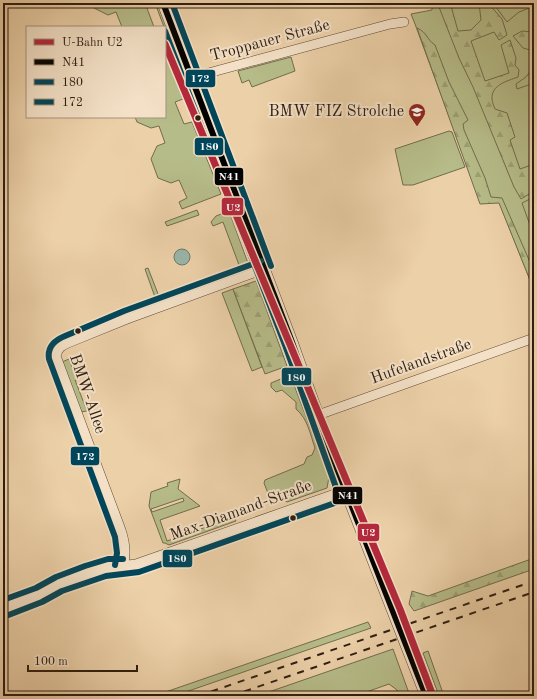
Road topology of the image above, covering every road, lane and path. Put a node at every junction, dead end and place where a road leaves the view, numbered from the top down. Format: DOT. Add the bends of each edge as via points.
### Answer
graph roads {
  1 [pos="163,3"];
  2 [pos="404,22"];
  3 [pos="190,78"];
  4 [pos="264,269"];
  5 [pos="534,338"];
  6 [pos="318,415"];
  7 [pos="346,490"];
  8 [pos="123,567"];
  9 [pos="3,609"];
  10 [pos="426,696"];
  1 -- 3 [label="street"];
  2 -- 3 [label="street, Troppauer Straße"];
  3 -- 4 [label="street"];
  4 -- 6 [label="street"];
  4 -- 8 [label="street, BMW-Allee" via="60,346 57,350 56,356 121,530 126,558"];
  5 -- 6 [label="street, Hufelandstraße"];
  6 -- 7 [label="street"];
  7 -- 8 [label="street, Max-Diamand-Straße" via="161,556"];
  7 -- 10 [label="street"];
  8 -- 9 [label="street, Max-Diamand-Straße" via="97,570"];
}
